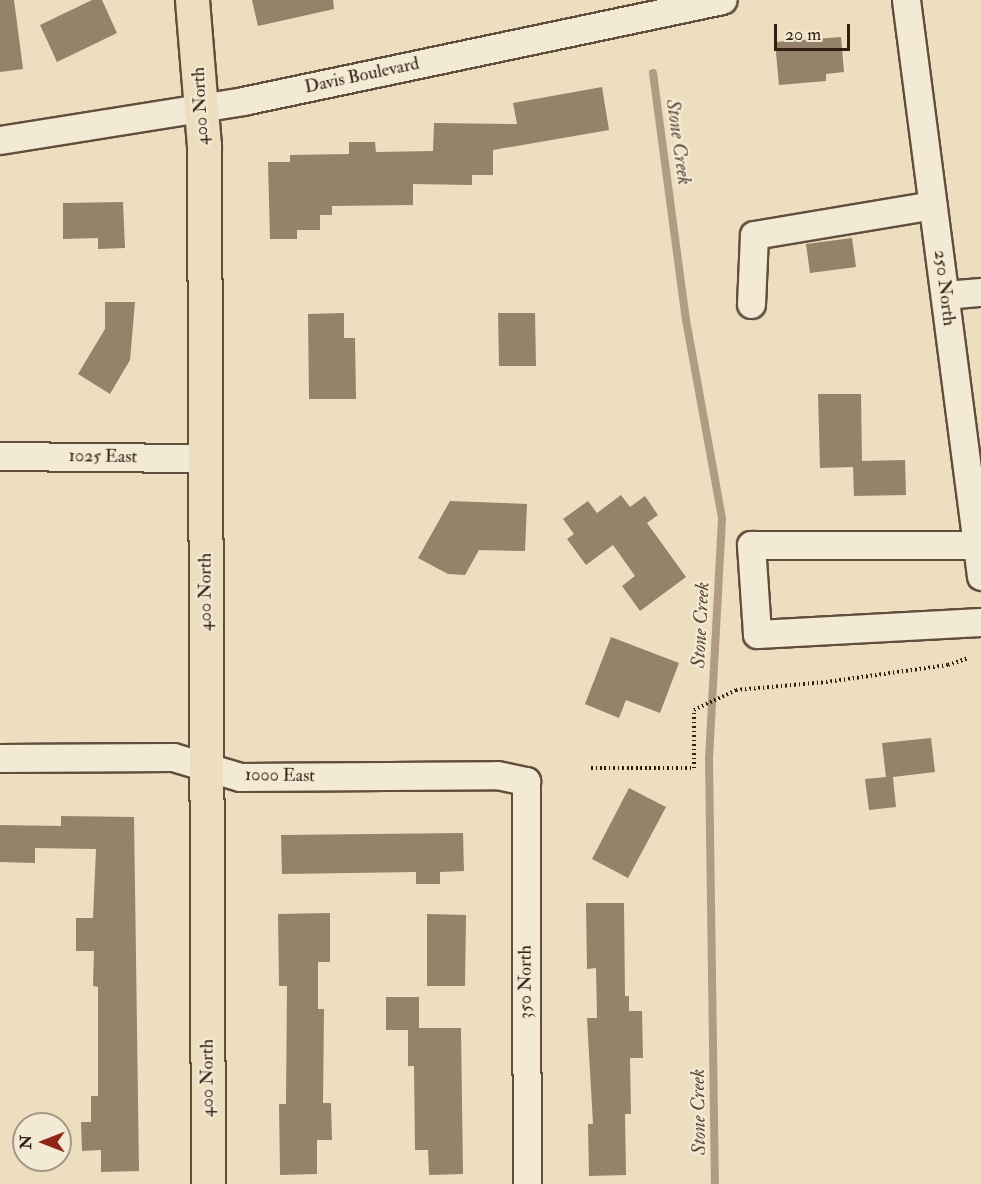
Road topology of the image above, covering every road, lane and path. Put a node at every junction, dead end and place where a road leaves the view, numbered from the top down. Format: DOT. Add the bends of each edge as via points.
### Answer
graph roads {
  1 [pos="192,0"];
  2 [pos="722,0"];
  3 [pos="906,0"];
  4 [pos="202,107"];
  5 [pos="0,140"];
  6 [pos="933,205"];
  7 [pos="981,292"];
  8 [pos="945,295"];
  9 [pos="751,304"];
  10 [pos="0,456"];
  11 [pos="205,458"];
  12 [pos="979,559"];
  13 [pos="981,622"];
  14 [pos="968,658"];
  15 [pos="0,758"];
  16 [pos="206,767"];
  17 [pos="591,768"];
  18 [pos="526,781"];
  19 [pos="208,1184"];
  20 [pos="527,1184"];
  1 -- 4 [label="main road, 400 North"];
  2 -- 4 [label="street, Davis Boulevard"];
  3 -- 6 [label="street, 250 North"];
  4 -- 5 [label="street, Davis Boulevard"];
  4 -- 11 [label="main road, 400 North"];
  6 -- 8 [label="street, 250 North"];
  6 -- 9 [label="street" via="754,235"];
  7 -- 8 [label="street"];
  8 -- 12 [label="street, 250 North"];
  10 -- 11 [label="street, 1025 East"];
  11 -- 16 [label="main road, 400 North"];
  12 -- 13 [label="street" via="751,545 757,634"];
  14 -- 17 [label="path" via="948,665 826,682 736,690 694,710 694,768"];
  15 -- 16 [label="street, 1000 East" via="173,757"];
  16 -- 18 [label="street, 1000 East" via="240,777 497,775"];
  16 -- 19 [label="main road, 400 North"];
  18 -- 20 [label="street, 350 North"];
}
